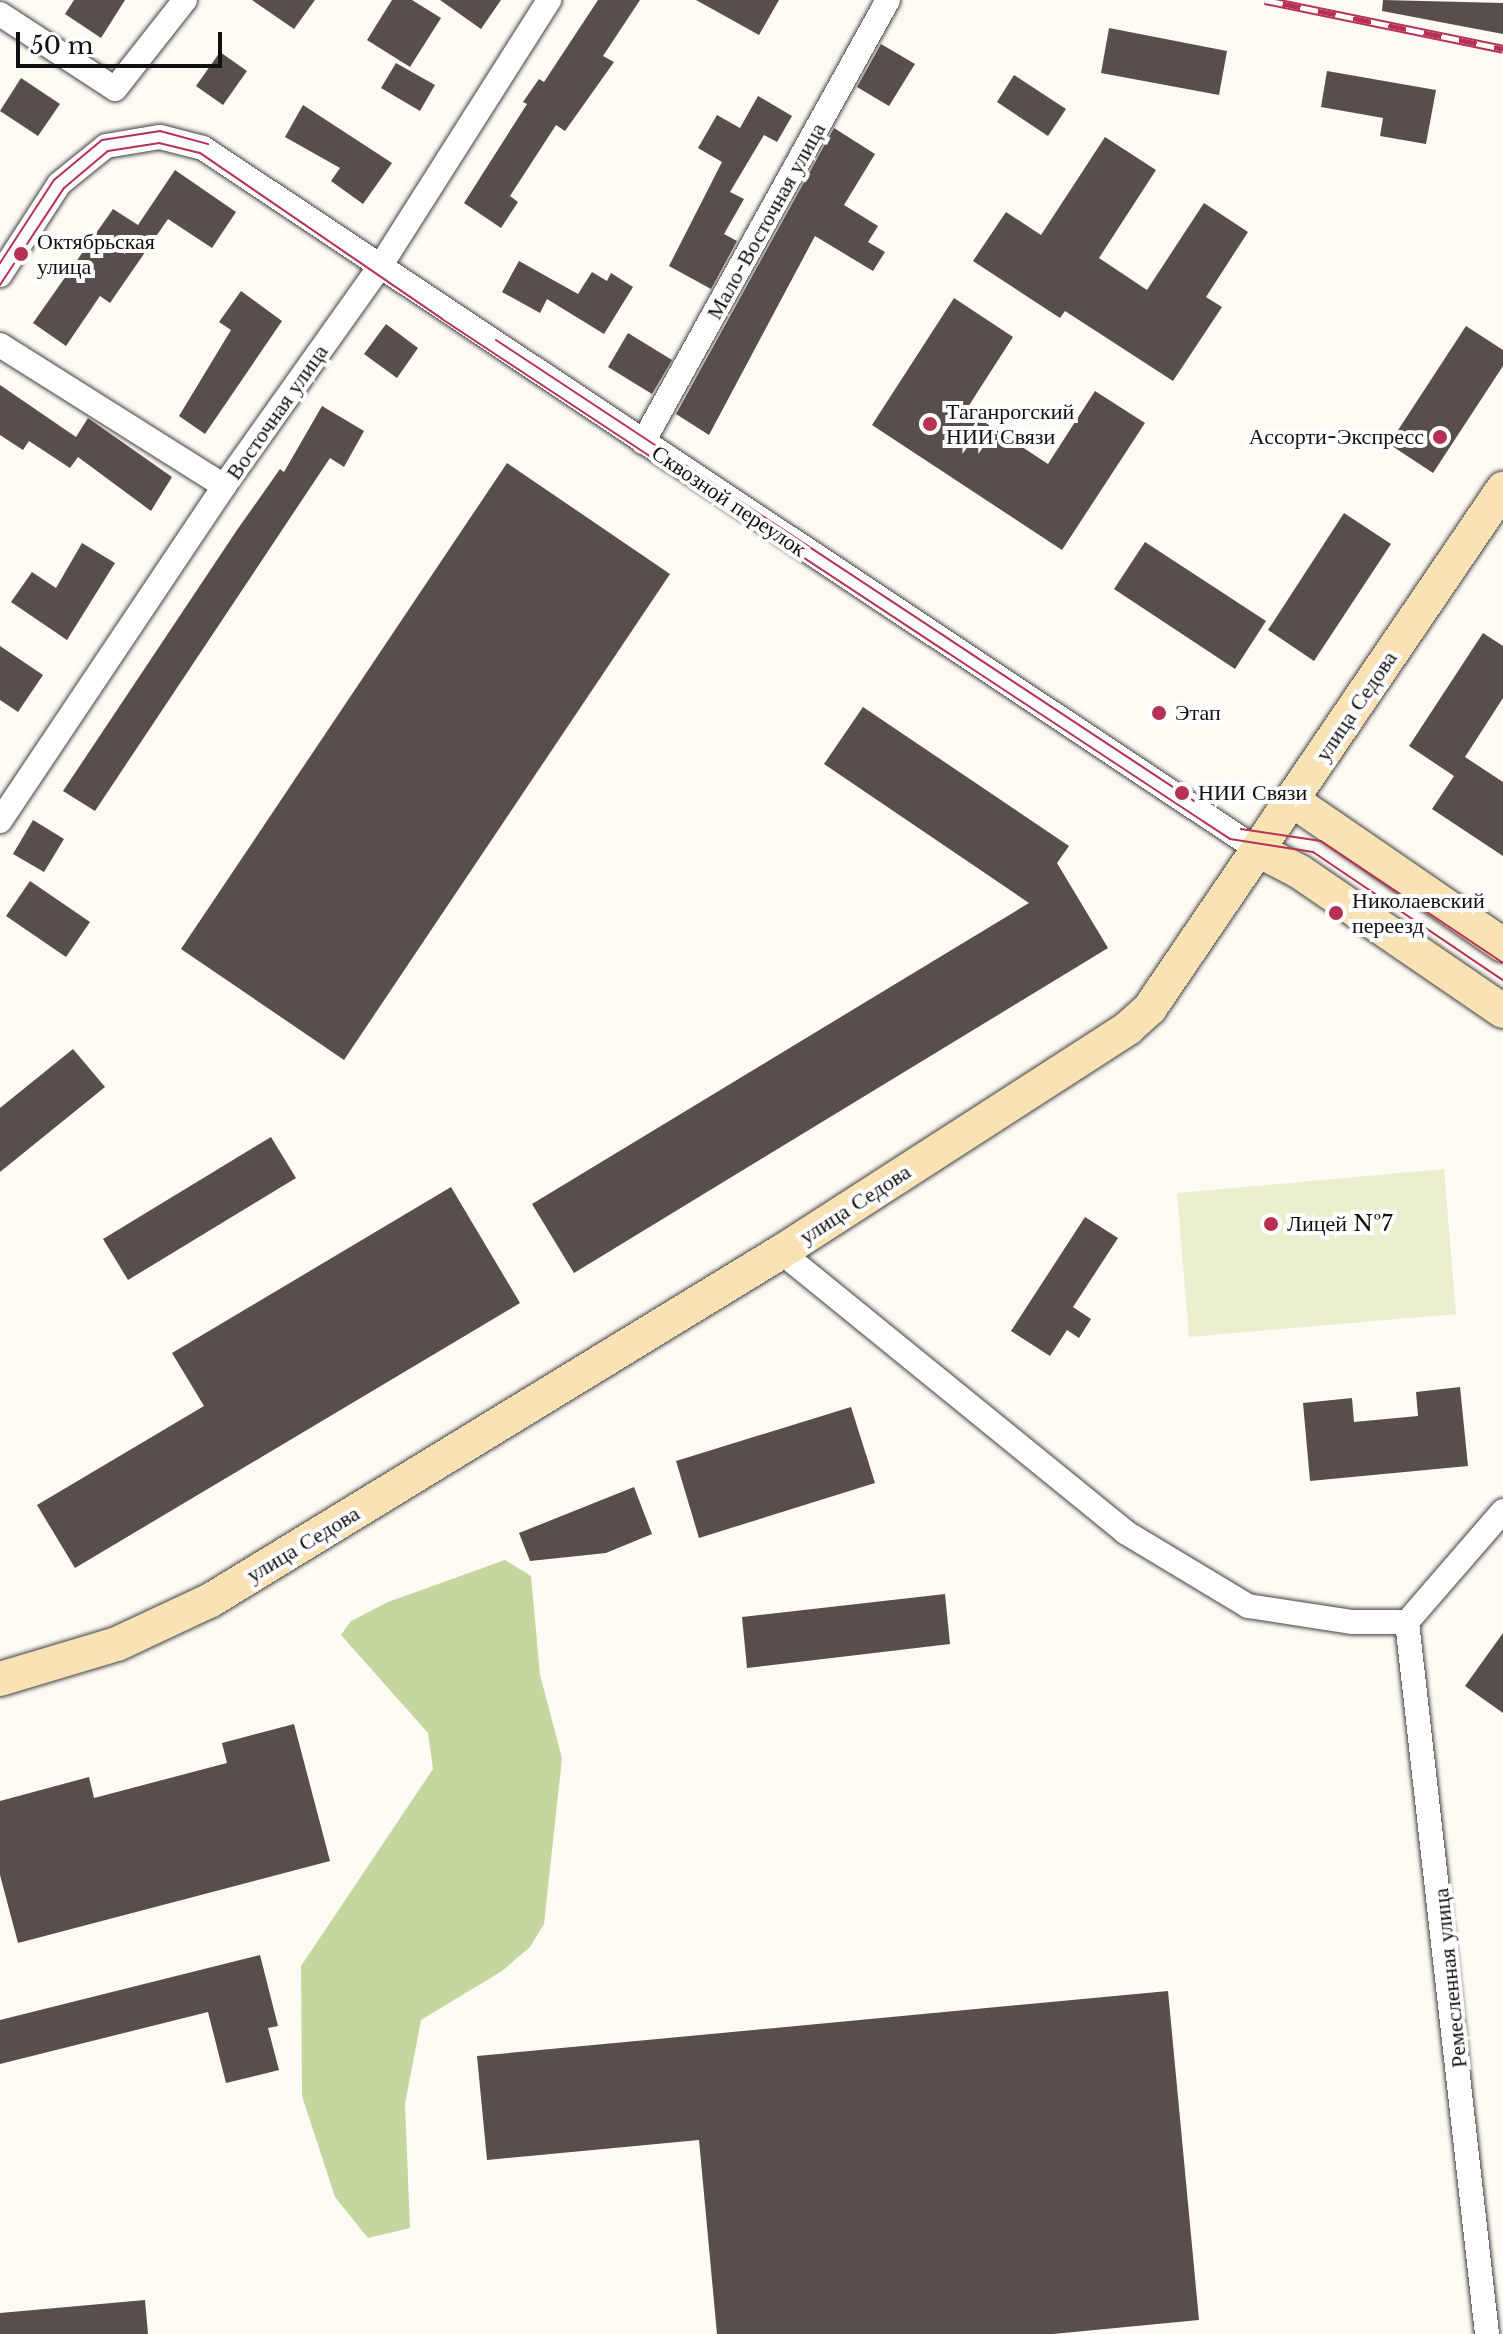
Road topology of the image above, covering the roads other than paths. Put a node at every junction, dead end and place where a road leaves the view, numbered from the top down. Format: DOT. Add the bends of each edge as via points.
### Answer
graph roads {
  1 [pos="185,0"];
  2 [pos="549,0"];
  3 [pos="888,0"];
  4 [pos="0,14"];
  5 [pos="381,265"];
  6 [pos="0,275"];
  7 [pos="0,345"];
  8 [pos="643,442"];
  9 [pos="224,486"];
  10 [pos="1503,489"];
  11 [pos="1292,800"];
  12 [pos="0,821"];
  13 [pos="1258,850"];
  14 [pos="1503,945"];
  15 [pos="1503,1011"];
  16 [pos="781,1252"];
  17 [pos="1503,1511"];
  18 [pos="1407,1622"];
  19 [pos="0,1679"];
  20 [pos="1487,2334"];
  1 -- 4 [label="street" via="115,89"];
  2 -- 5 [label="street, Восточная улица"];
  3 -- 8 [label="street, Мало-Восточная улица"];
  5 -- 6 [label="street, Сквозной переулок" via="203,148 160,137 106,146 59,184"];
  5 -- 8 [label="street, Сквозной переулок"];
  5 -- 9 [label="street, Восточная улица"];
  7 -- 9 [label="street"];
  8 -- 13 [label="street, Сквозной переулок"];
  9 -- 12 [label="street, Восточная улица"];
  10 -- 11 [label="main road, улица Седова"];
  11 -- 13 [label="main road, улица Седова"];
  11 -- 14 [label="main road"];
  13 -- 15 [label="main road" via="1300,872"];
  13 -- 16 [label="main road, улица Седова" via="1150,1008 1128,1028"];
  16 -- 18 [label="street" via="1125,1532 1248,1606 1353,1622"];
  16 -- 19 [label="main road, улица Седова" via="211,1600 117,1644"];
  17 -- 18 [label="street"];
  18 -- 20 [label="street, Ремесленная улица"];
}
